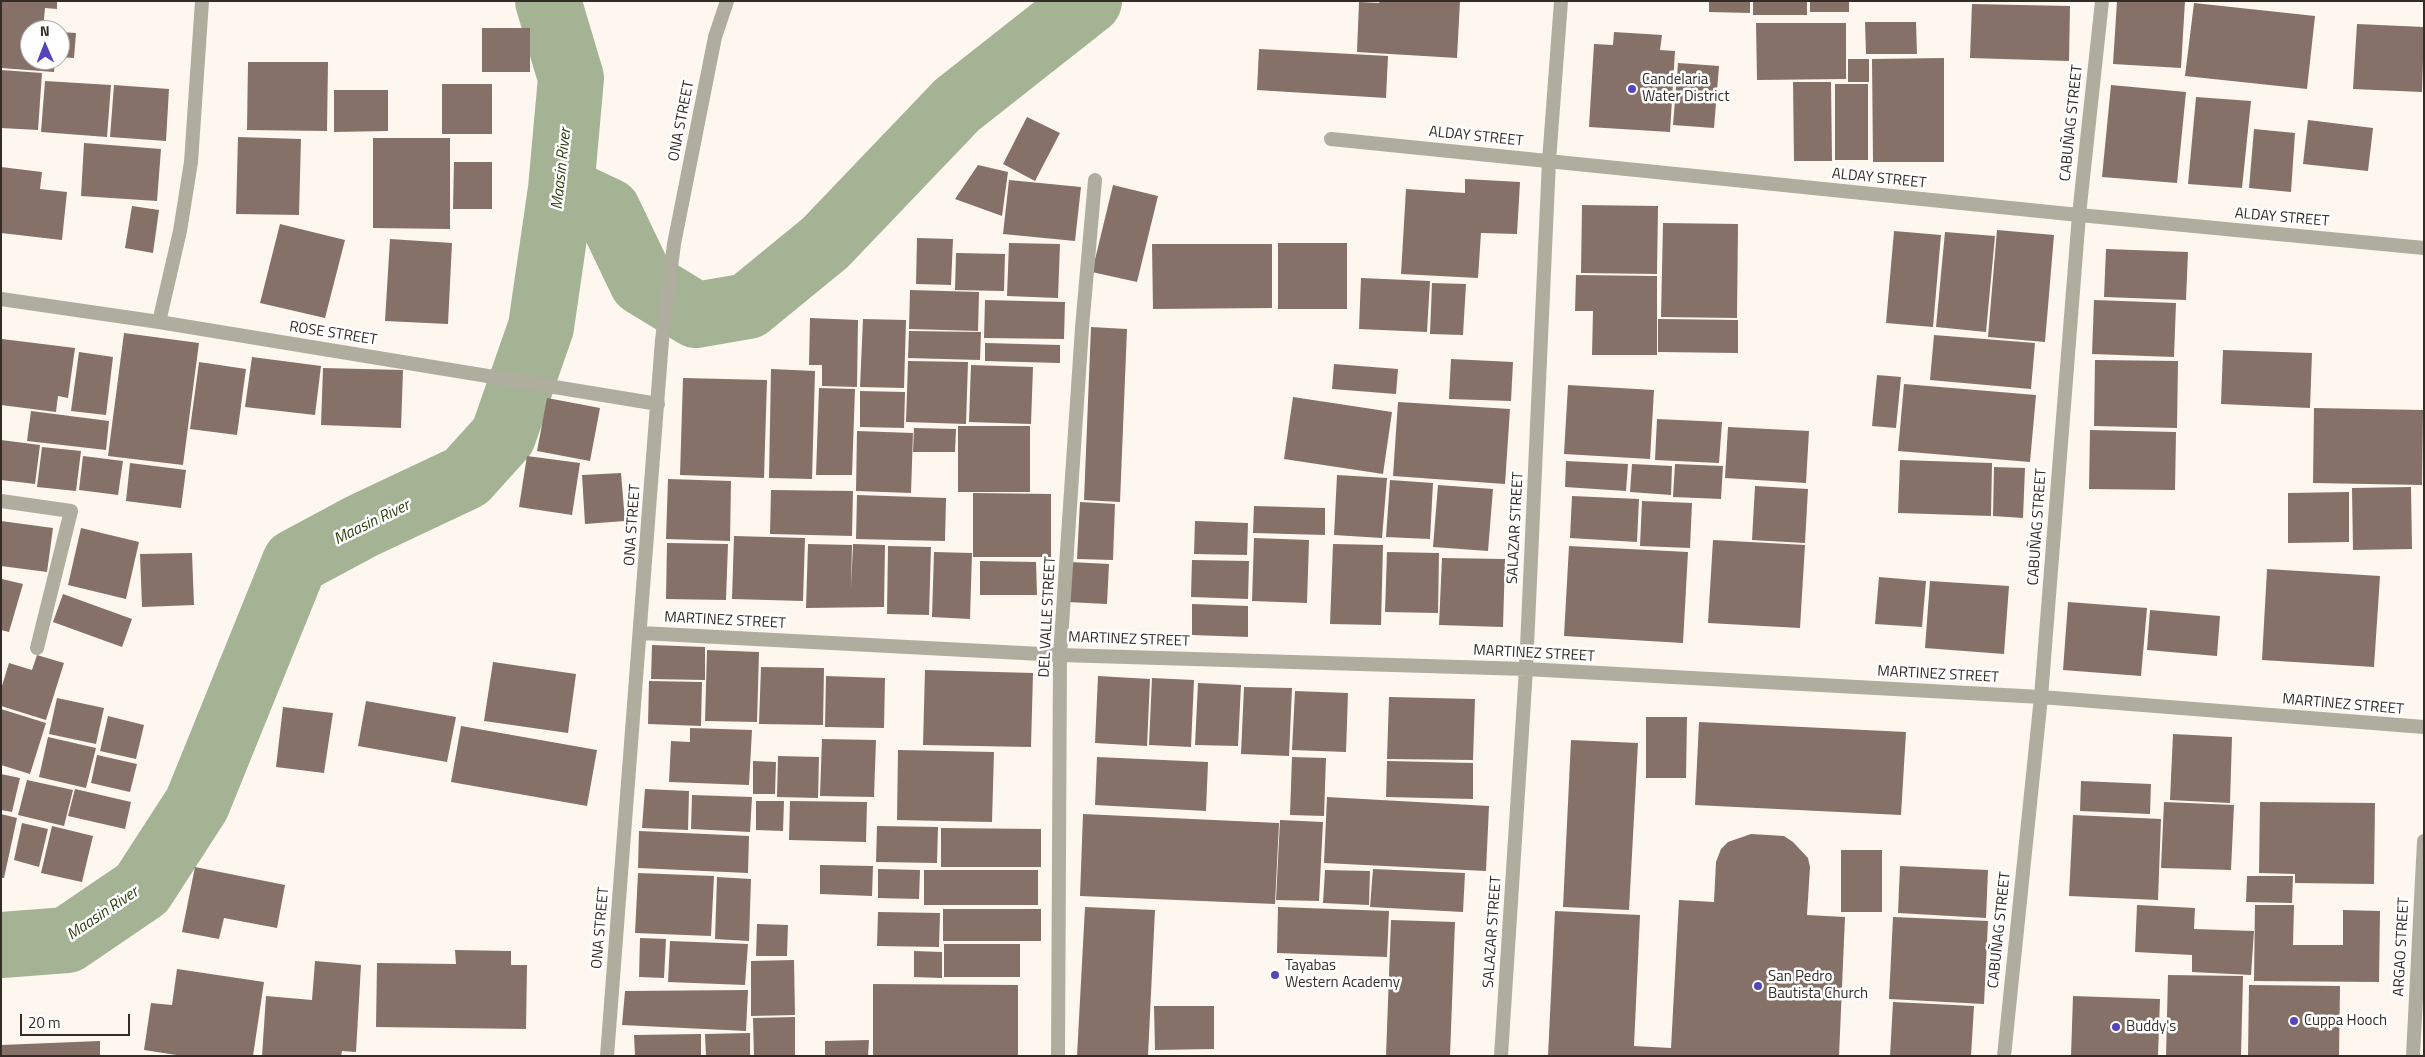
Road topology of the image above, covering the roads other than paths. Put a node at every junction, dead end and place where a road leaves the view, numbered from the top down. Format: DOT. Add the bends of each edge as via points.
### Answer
graph roads {
  1 [pos="202,1"];
  2 [pos="727,1"];
  3 [pos="1561,1"];
  4 [pos="2102,1"];
  5 [pos="1331,139"];
  6 [pos="1549,161"];
  7 [pos="1096,180"];
  8 [pos="2079,216"];
  9 [pos="2424,248"];
  10 [pos="1,299"];
  11 [pos="159,322"];
  12 [pos="658,404"];
  13 [pos="1,501"];
  14 [pos="642,633"];
  15 [pos="38,648"];
  16 [pos="1060,655"];
  17 [pos="1526,669"];
  18 [pos="2041,697"];
  19 [pos="2424,727"];
  20 [pos="2424,841"];
  21 [pos="607,1056"];
  22 [pos="1058,1056"];
  23 [pos="1501,1056"];
  24 [pos="2004,1056"];
  25 [pos="2413,1056"];
  1 -- 11 [label="street" via="192,162"];
  2 -- 12 [label="street, ONA STREET" via="715,36 674,244"];
  3 -- 6 [label="street, SALAZAR STREET"];
  4 -- 8 [label="street, CABUÑAG STREET"];
  5 -- 6 [label="street, ALDAY STREET"];
  6 -- 8 [label="street, ALDAY STREET"];
  6 -- 17 [label="street, SALAZAR STREET"];
  7 -- 16 [label="street, DEL VALLE STREET" via="1082,328"];
  8 -- 9 [label="street, ALDAY STREET"];
  8 -- 18 [label="street, CABUÑAG STREET"];
  10 -- 11 [label="street, ROSE STREET"];
  11 -- 12 [label="street, ROSE STREET"];
  12 -- 14 [label="street, ONA STREET"];
  13 -- 15 [label="street" via="71,511"];
  14 -- 16 [label="street, MARTINEZ STREET"];
  14 -- 21 [label="street, ONA STREET"];
  16 -- 17 [label="street, MARTINEZ STREET"];
  16 -- 22 [label="street, DEL VALLE STREET"];
  17 -- 18 [label="street, MARTINEZ STREET"];
  17 -- 23 [label="street, SALAZAR STREET"];
  18 -- 19 [label="street, MARTINEZ STREET"];
  18 -- 24 [label="street, CABUÑAG STREET"];
  20 -- 25 [label="street, ARGAO STREET"];
}
